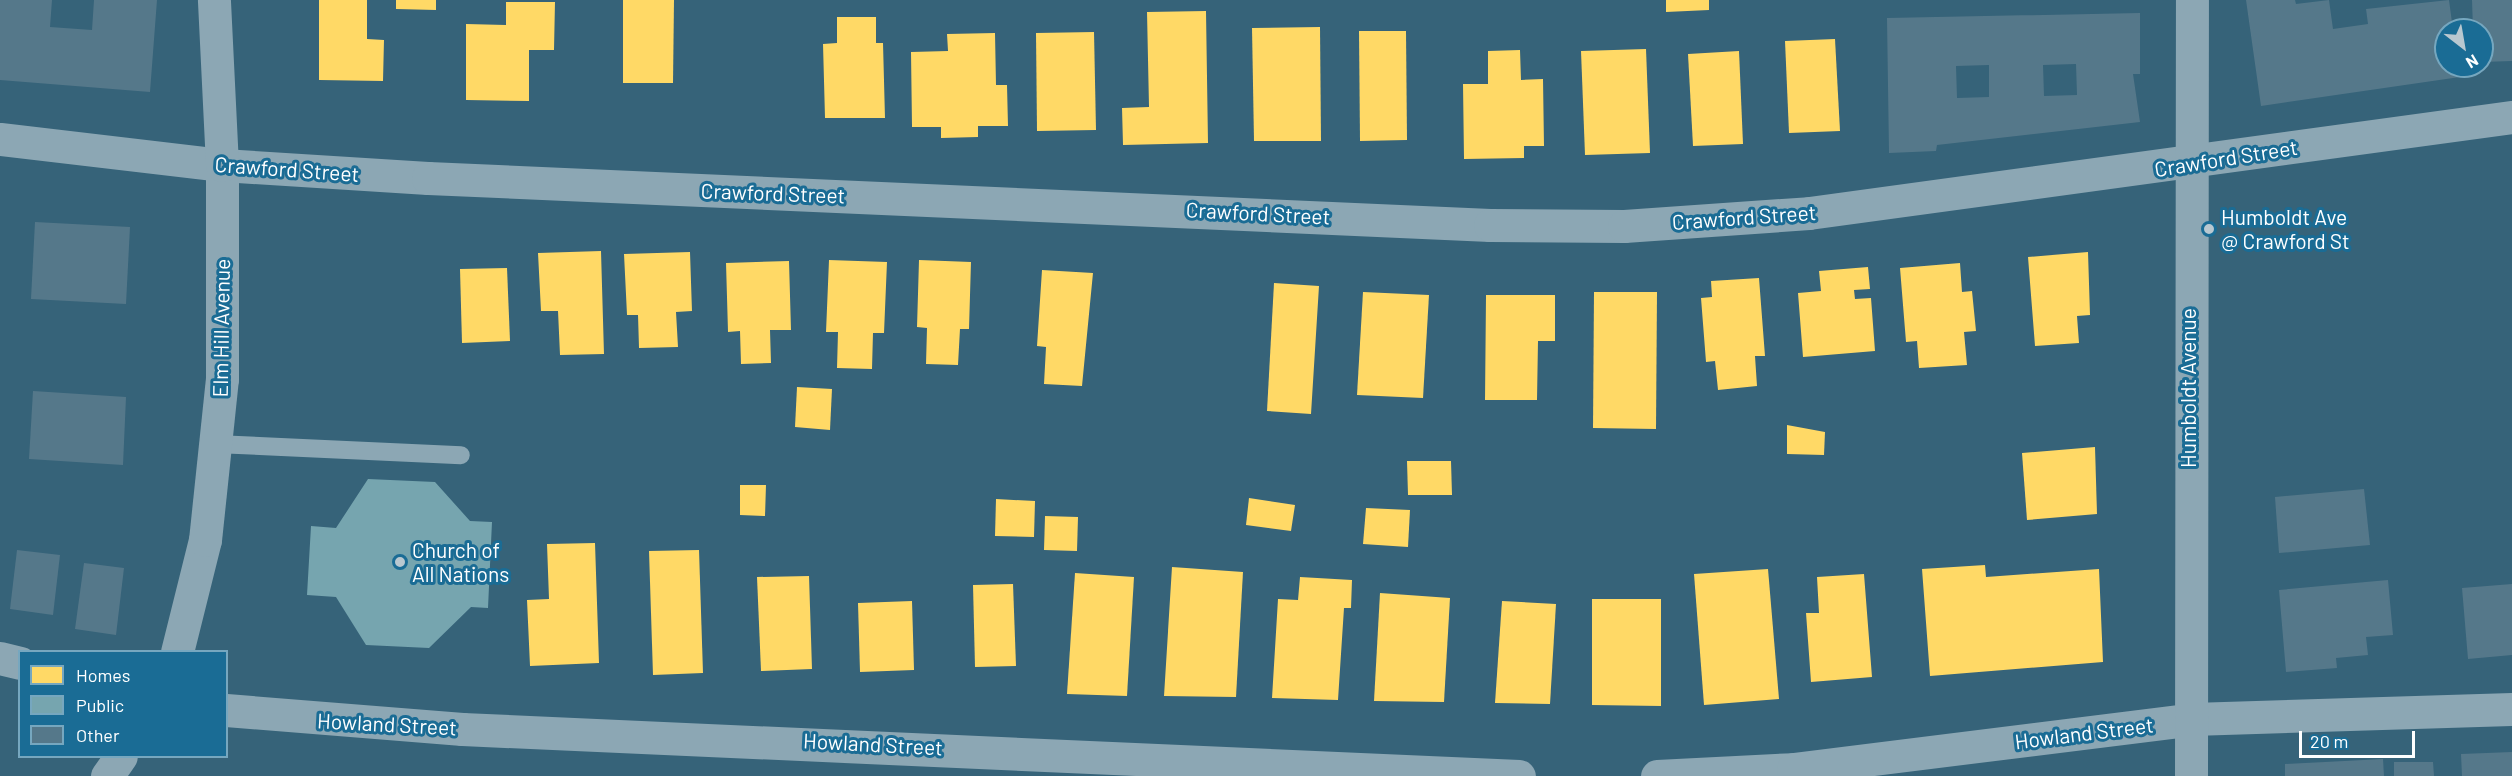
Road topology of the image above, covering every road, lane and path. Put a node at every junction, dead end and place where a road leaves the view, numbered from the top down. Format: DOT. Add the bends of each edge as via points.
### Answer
graph roads {
  1 [pos="214,0"];
  2 [pos="2192,0"];
  3 [pos="2512,117"];
  4 [pos="0,139"];
  5 [pos="222,165"];
  6 [pos="2190,165"];
  7 [pos="215,444"];
  8 [pos="461,455"];
  9 [pos="177,650"];
  10 [pos="0,658"];
  11 [pos="18,662"];
  12 [pos="2512,709"];
  13 [pos="228,710"];
  14 [pos="2192,719"];
  15 [pos="120,758"];
  16 [pos="107,776"];
  17 [pos="1519,776"];
  18 [pos="1657,776"];
  19 [pos="2191,776"];
  1 -- 5 [label="street, Elm Hill Avenue"];
  2 -- 6 [label="street, Humboldt Avenue"];
  3 -- 6 [label="street, Crawford Street" via="2420,127"];
  4 -- 5 [label="street, Crawford Street"];
  5 -- 6 [label="street, Crawford Street" via="1490,225 1613,226 1809,213"];
  5 -- 7 [label="street, Elm Hill Avenue" via="222,379"];
  6 -- 14 [label="street, Humboldt Avenue"];
  7 -- 8 [label="lane"];
  7 -- 9 [label="street, Elm Hill Avenue" via="205,540"];
  10 -- 11 [label="street"];
  12 -- 14 [label="street, Howland Street"];
  13 -- 17 [label="street, Howland Street" via="462,729"];
  14 -- 18 [label="street, Howland Street" via="1793,769"];
  14 -- 19 [label="street, Humboldt Avenue"];
  15 -- 16 [label="street"];
}
